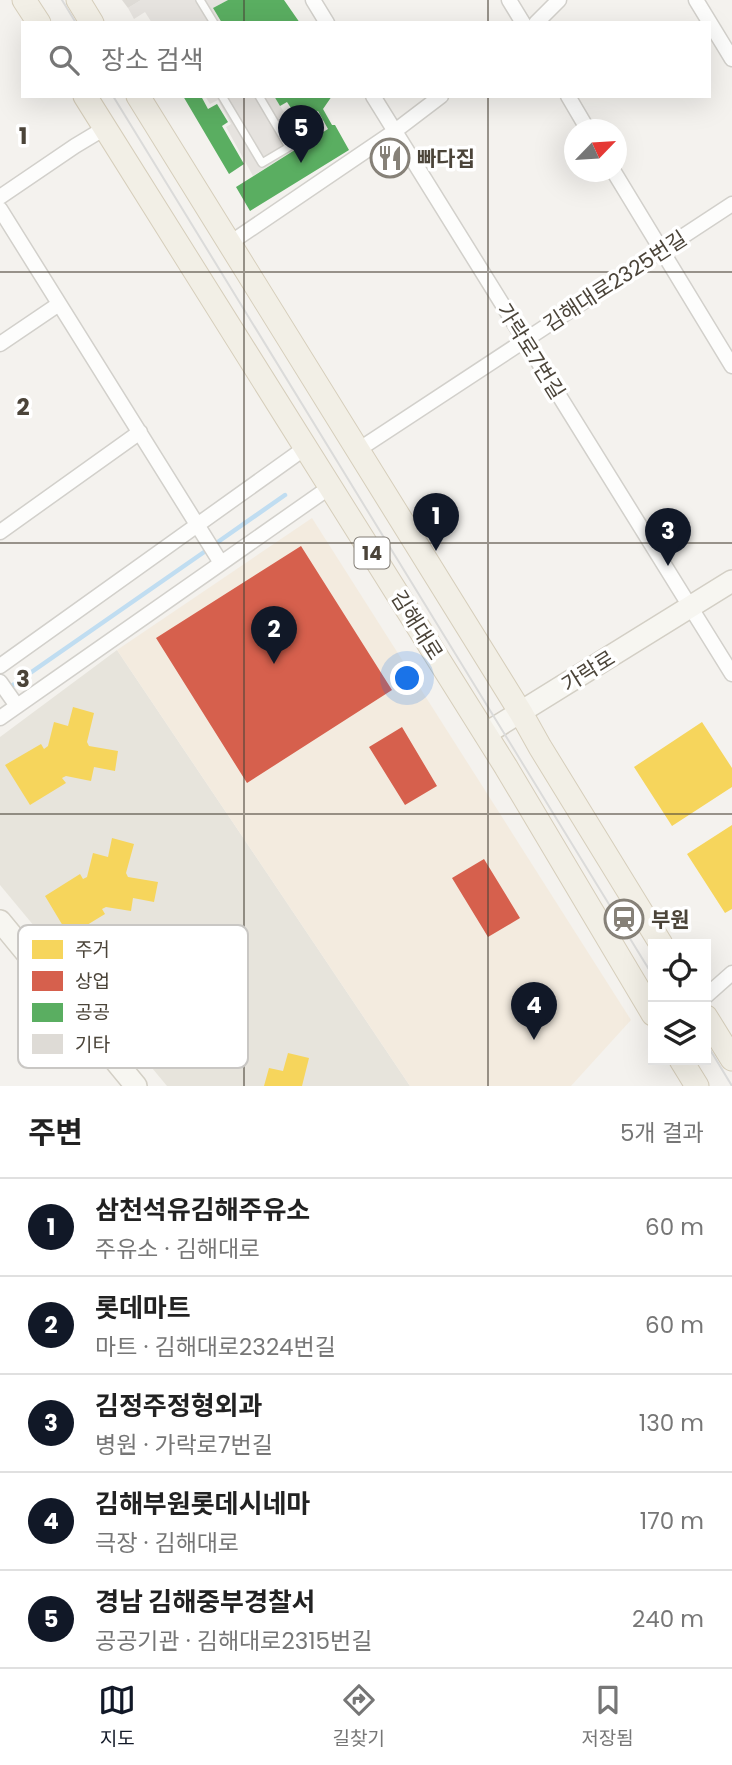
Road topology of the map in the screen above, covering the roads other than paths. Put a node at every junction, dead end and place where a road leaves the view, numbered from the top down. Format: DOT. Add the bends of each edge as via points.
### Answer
graph roads {
  1 [pos="24,0"];
  2 [pos="78,0"];
  3 [pos="200,0"];
  4 [pos="313,0"];
  5 [pos="509,0"];
  6 [pos="559,0"];
  7 [pos="696,0"];
  8 [pos="38,21"];
  9 [pos="91,21"];
  10 [pos="213,21"];
  11 [pos="326,21"];
  12 [pos="522,21"];
  13 [pos="538,21"];
  14 [pos="709,21"];
  15 [pos="711,25"];
  16 [pos="732,59"];
  17 [pos="86,98"];
  18 [pos="142,98"];
  19 [pos="223,98"];
  20 [pos="260,98"];
  21 [pos="374,98"];
  22 [pos="438,98"];
  23 [pos="569,98"];
  24 [pos="582,119"];
  25 [pos="105,128"];
  26 [pos="395,131"];
  27 [pos="620,182"];
  28 [pos="0,197"];
  29 [pos="732,204"];
  30 [pos="0,209"];
  31 [pos="230,243"];
  32 [pos="661,250"];
  33 [pos="59,304"];
  34 [pos="524,340"];
  35 [pos="0,344"];
  36 [pos="732,366"];
  37 [pos="140,432"];
  38 [pos="306,448"];
  39 [pos="358,450"];
  40 [pos="330,487"];
  41 [pos="197,525"];
  42 [pos="0,531"];
  43 [pos="214,552"];
  44 [pos="732,581"];
  45 [pos="689,607"];
  46 [pos="0,666"];
  47 [pos="732,674"];
  48 [pos="0,682"];
  49 [pos="18,706"];
  50 [pos="521,713"];
  51 [pos="0,718"];
  52 [pos="485,734"];
  53 [pos="0,921"];
  54 [pos="658,939"];
  55 [pos="18,943"];
  56 [pos="732,973"];
  57 [pos="711,992"];
  58 [pos="648,1006"];
  59 [pos="711,1025"];
  60 [pos="732,1059"];
  61 [pos="684,1065"];
  62 [pos="121,1068"];
  63 [pos="136,1086"];
  64 [pos="697,1086"];
  1 -- 8 [label="main road"];
  2 -- 9 [label="main road"];
  3 -- 10 [label="lane"];
  4 -- 11 [label="street"];
  5 -- 12 [label="street"];
  6 -- 13 [label="street"];
  7 -- 14 [label="street"];
  15 -- 16 [label="street"];
  17 -- 25 [label="main road, 김해대로 / 14"];
  18 -- 31 [label="main road, 김해대로 / 14"];
  19 -- 20 [label="lane" via="262,163 289,147"];
  21 -- 26 [label="street, 가락로7번길"];
  22 -- 26 [label="street"];
  23 -- 24 [label="street"];
  25 -- 28 [label="street"];
  25 -- 38 [label="main road, 김해대로 / 14"];
  26 -- 31 [label="street"];
  26 -- 34 [label="street, 가락로7번길"];
  27 -- 32 [label="street"];
  29 -- 32 [label="street, 김해대로2325번길"];
  30 -- 33 [label="street"];
  31 -- 39 [label="main road, 김해대로 / 14"];
  32 -- 34 [label="street, 김해대로2325번길"];
  32 -- 36 [label="street"];
  33 -- 35 [label="street"];
  33 -- 37 [label="street"];
  34 -- 39 [label="street, 김해대로2325번길"];
  34 -- 45 [label="street, 가락로7번길"];
  37 -- 41 [label="street"];
  37 -- 42 [label="street"];
  38 -- 40 [label="main road, 김해대로 / 14"];
  38 -- 41 [label="street"];
  39 -- 50 [label="main road, 김해대로 / 14"];
  40 -- 43 [label="street"];
  40 -- 52 [label="main road, 김해대로 / 14"];
  41 -- 43 [label="street"];
  41 -- 46 [label="street"];
  43 -- 49 [label="street"];
  44 -- 45 [label="street, 가락로"];
  45 -- 47 [label="street"];
  45 -- 50 [label="street, 가락로"];
  48 -- 49 [label="street"];
  49 -- 51 [label="street"];
  50 -- 52 [label="street, 가락로"];
  50 -- 54 [label="main road, 김해대로 / 14"];
  52 -- 58 [label="main road, 김해대로 / 14"];
  53 -- 55 [label="street"];
  56 -- 57 [label="street"];
  59 -- 60 [label="main road"];
  61 -- 64 [label="main road"];
  62 -- 63 [label="street"];
}
